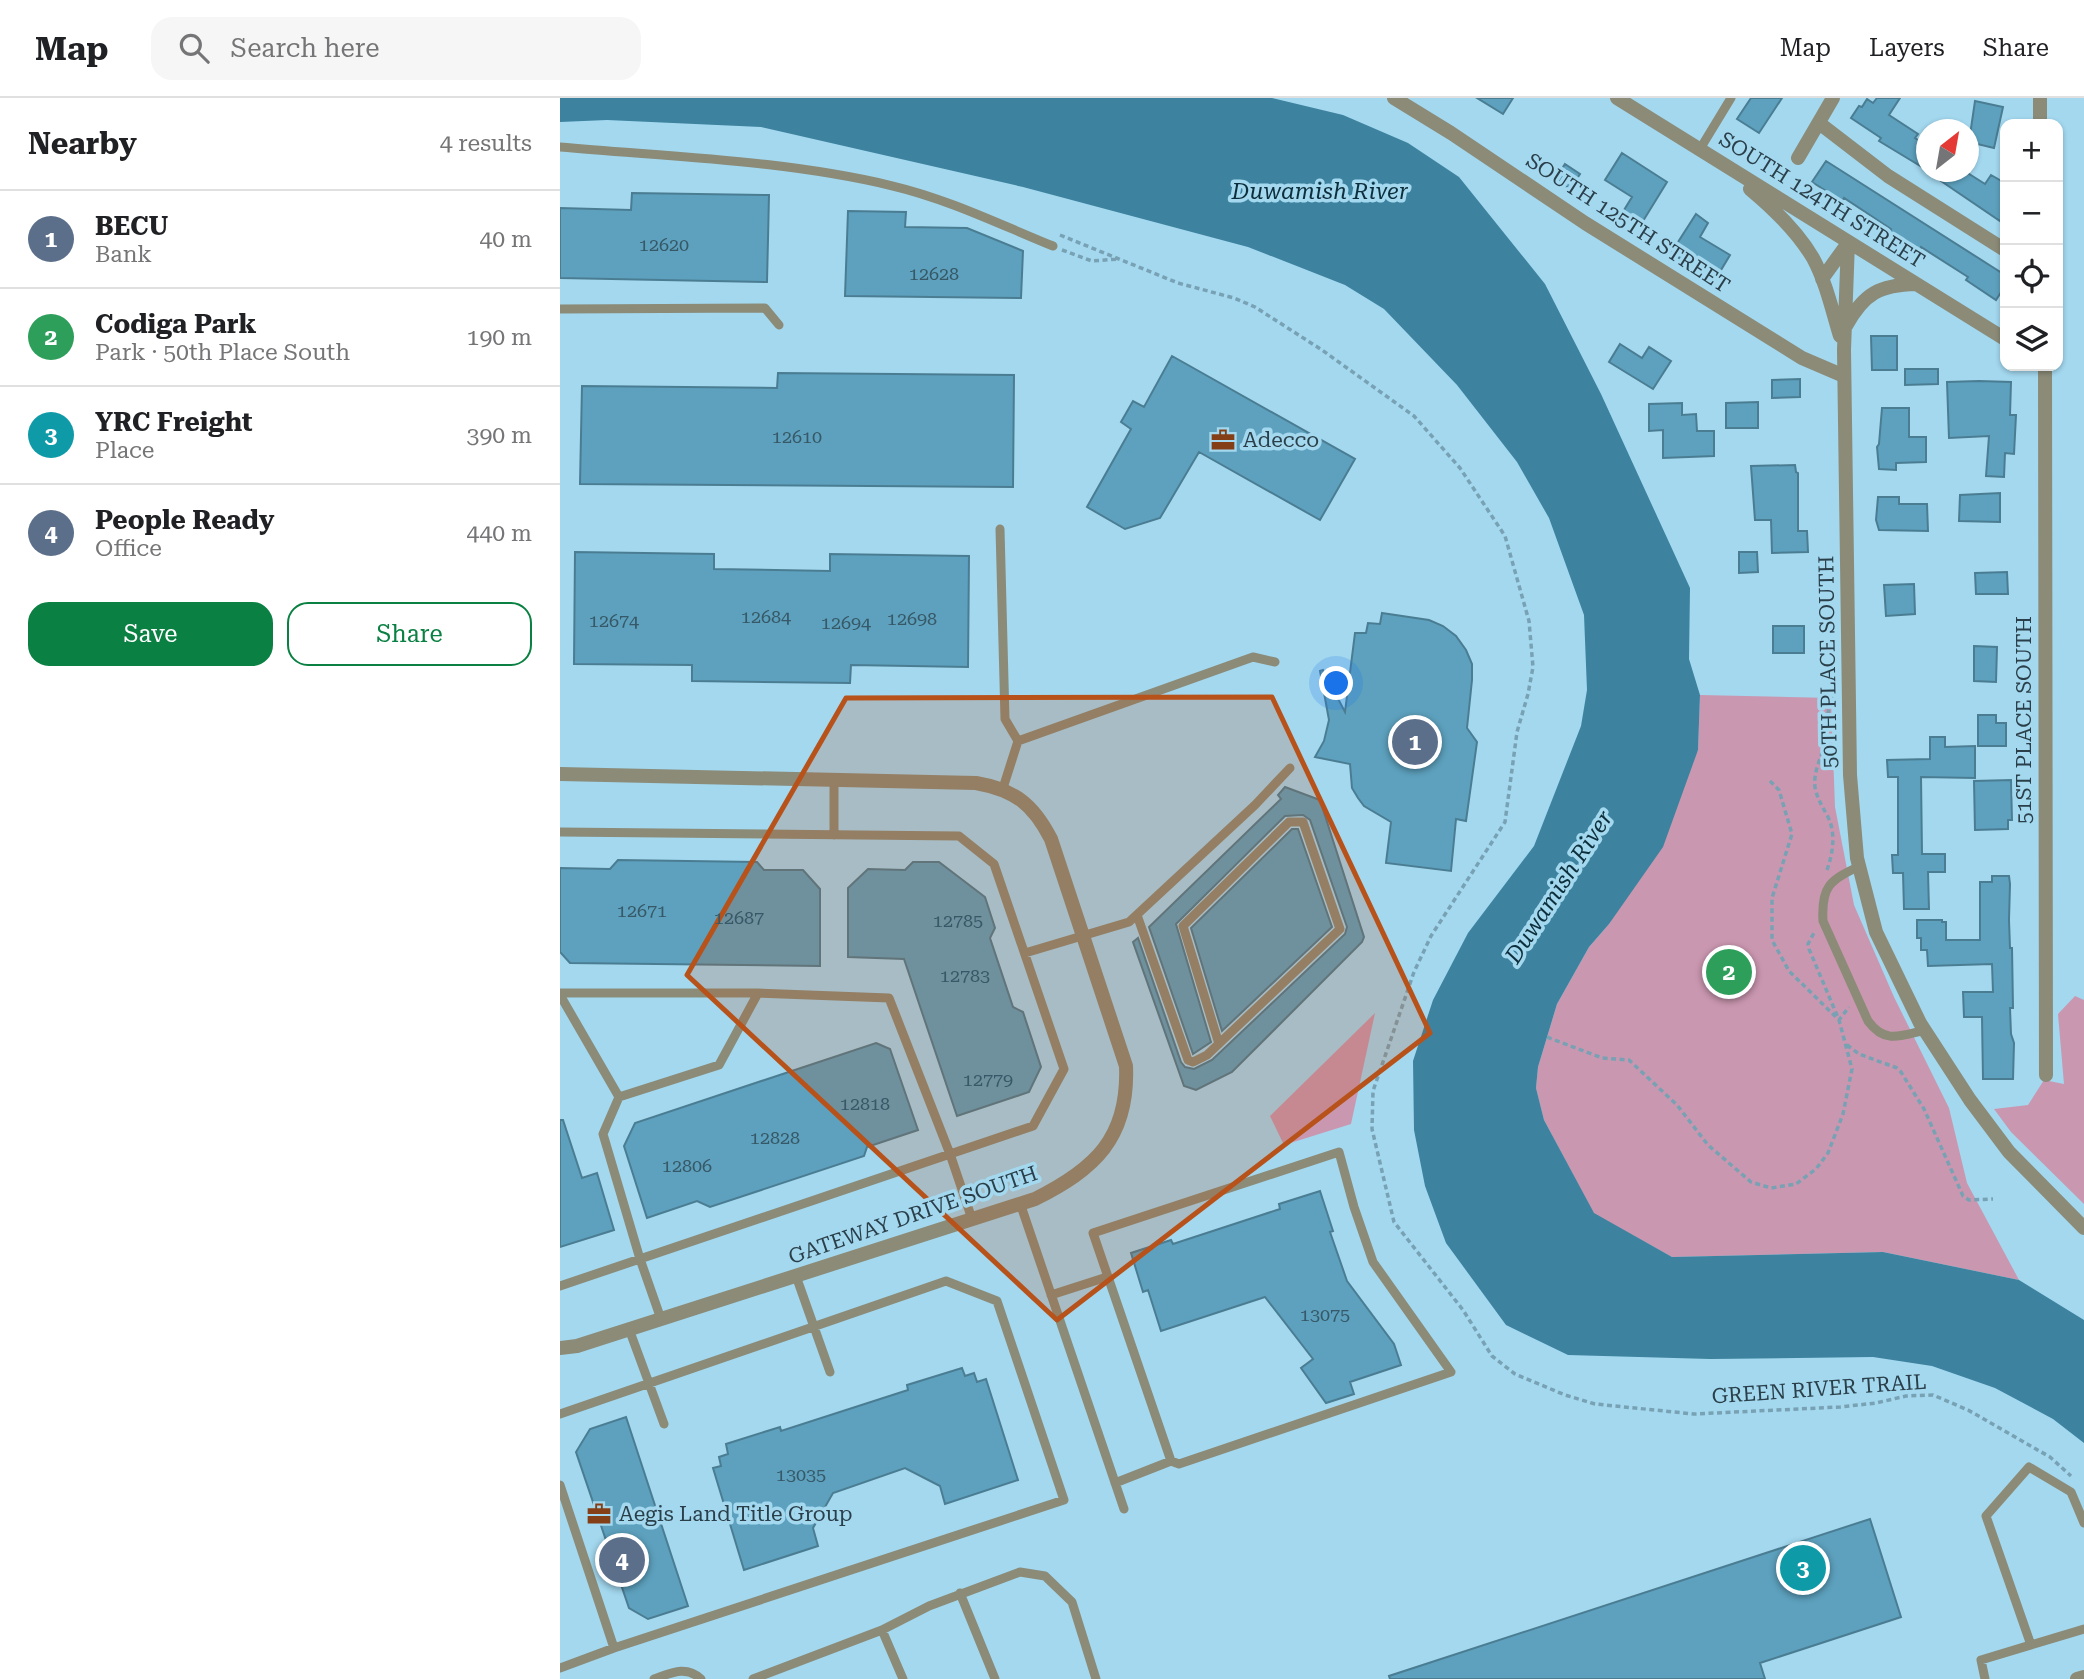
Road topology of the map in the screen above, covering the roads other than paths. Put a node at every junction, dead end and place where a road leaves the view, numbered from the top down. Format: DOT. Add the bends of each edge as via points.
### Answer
graph roads {
  1 [pos="1394,98"];
  2 [pos="1617,98"];
  3 [pos="1731,98"];
  4 [pos="1833,98"];
  5 [pos="2040,98"];
  6 [pos="2040,119"];
  7 [pos="1819,123"];
  8 [pos="560,147"];
  9 [pos="1700,149"];
  10 [pos="1798,158"];
  11 [pos="1715,159"];
  12 [pos="1849,242"];
  13 [pos="1053,246"];
  14 [pos="2000,247"];
  15 [pos="1822,279"];
  16 [pos="1916,284"];
  17 [pos="560,309"];
  18 [pos="779,325"];
  19 [pos="1844,330"];
  20 [pos="2000,336"];
  21 [pos="1844,350"];
  22 [pos="2045,371"];
  23 [pos="1844,376"];
  24 [pos="1000,529"];
  25 [pos="1275,662"];
  26 [pos="1018,741"];
  27 [pos="1290,768"];
  28 [pos="560,774"];
  29 [pos="834,780"];
  30 [pos="1003,788"];
  31 [pos="560,832"];
  32 [pos="834,835"];
  33 [pos="1860,866"];
  34 [pos="1137,915"];
  35 [pos="1084,935"];
  36 [pos="1025,953"];
  37 [pos="758,993"];
  38 [pos="560,994"];
  39 [pos="1925,1030"];
  40 [pos="1219,1044"];
  41 [pos="2046,1075"];
  42 [pos="619,1097"];
  43 [pos="950,1153"];
  44 [pos="1020,1203"];
  45 [pos="972,1219"];
  46 [pos="2084,1228"];
  47 [pos="640,1259"];
  48 [pos="796,1276"];
  49 [pos="1107,1276"];
  50 [pos="560,1286"];
  51 [pos="1051,1295"];
  52 [pos="661,1319"];
  53 [pos="813,1326"];
  54 [pos="629,1329"];
  55 [pos="560,1348"];
  56 [pos="830,1372"];
  57 [pos="649,1383"];
  58 [pos="560,1414"];
  59 [pos="664,1424"];
  60 [pos="1171,1461"];
  61 [pos="1115,1483"];
  62 [pos="560,1485"];
  63 [pos="1124,1509"];
  64 [pos="2084,1523"];
  65 [pos="960,1593"];
  66 [pos="2084,1629"];
  67 [pos="882,1630"];
  68 [pos="2031,1645"];
  69 [pos="614,1648"];
  70 [pos="560,1668"];
  71 [pos="2084,1677"];
  72 [pos="654,1679"];
  73 [pos="701,1679"];
  74 [pos="753,1679"];
  75 [pos="903,1679"];
  76 [pos="995,1679"];
  77 [pos="1096,1679"];
  78 [pos="1985,1679"];
  79 [pos="2077,1679"];
  1 -- 23 [label="street, SOUTH 125TH STREET" via="1790,351"];
  2 -- 9 [label="street, SOUTH 124TH STREET"];
  3 -- 9 [label="lane"];
  4 -- 7 [label="street"];
  5 -- 6 [label="street"];
  7 -- 10 [label="street"];
  7 -- 14 [label="street" via="1888,176"];
  8 -- 13 [label="lane" via="769,165 895,186"];
  9 -- 11 [label="street, SOUTH 124TH STREET"];
  11 -- 12 [label="street, SOUTH 124TH STREET"];
  11 -- 15 [label="street" via="1796,234"];
  12 -- 15 [label="street"];
  12 -- 16 [label="street, SOUTH 124TH STREET"];
  12 -- 19 [label="street, 50TH PLACE SOUTH"];
  15 -- 21 [label="street"];
  16 -- 19 [label="street" via="1874,293 1855,310"];
  16 -- 20 [label="street, SOUTH 124TH STREET"];
  17 -- 18 [label="lane" via="765,308"];
  19 -- 21 [label="street, 50TH PLACE SOUTH"];
  21 -- 23 [label="street, 50TH PLACE SOUTH"];
  22 -- 41 [label="street, 51ST PLACE SOUTH"];
  23 -- 33 [label="street, 50TH PLACE SOUTH" via="1850,775"];
  24 -- 26 [label="lane" via="1005,719"];
  25 -- 26 [label="lane" via="1253,657"];
  26 -- 30 [label="lane"];
  27 -- 34 [label="lane"];
  28 -- 29 [label="street, GATEWAY DRIVE SOUTH"];
  29 -- 30 [label="street, GATEWAY DRIVE SOUTH" via="976,783"];
  29 -- 32 [label="lane"];
  30 -- 35 [label="street, GATEWAY DRIVE SOUTH" via="1039,815"];
  31 -- 32 [label="lane"];
  32 -- 36 [label="lane" via="959,836 994,864"];
  33 -- 39 [label="street, 50TH PLACE SOUTH" via="1876,932"];
  33 -- 39 [label="lane" via="1827,888 1823,921 1875,1031 1888,1037"];
  34 -- 35 [label="lane" via="1129,922"];
  34 -- 40 [label="lane" via="1188,1060 1207,1055"];
  35 -- 36 [label="lane"];
  35 -- 44 [label="street, GATEWAY DRIVE SOUTH" via="1126,1066 1123,1105 1110,1142 1096,1158 1064,1184"];
  36 -- 43 [label="lane" via="1064,1069 1033,1126"];
  37 -- 38 [label="lane"];
  37 -- 42 [label="lane" via="719,1065"];
  37 -- 43 [label="lane" via="889,998"];
  38 -- 42 [label="lane"];
  39 -- 46 [label="street, 50TH PLACE SOUTH" via="2009,1152"];
  40 -- 40 [label="lane" via="1340,929 1303,822 1289,822 1183,926"];
  42 -- 47 [label="lane" via="603,1134"];
  43 -- 45 [label="lane"];
  43 -- 47 [label="lane"];
  44 -- 45 [label="street, GATEWAY DRIVE SOUTH"];
  44 -- 51 [label="lane"];
  45 -- 48 [label="street, GATEWAY DRIVE SOUTH"];
  47 -- 50 [label="lane"];
  47 -- 52 [label="lane"];
  48 -- 52 [label="street, GATEWAY DRIVE SOUTH"];
  48 -- 53 [label="lane"];
  49 -- 51 [label="lane"];
  49 -- 60 [label="lane"];
  49 -- 60 [label="lane" via="1093,1233 1339,1152 1373,1262 1451,1372 1179,1464"];
  51 -- 61 [label="lane"];
  52 -- 54 [label="street, GATEWAY DRIVE SOUTH"];
  53 -- 56 [label="lane"];
  53 -- 57 [label="lane"];
  53 -- 69 [label="lane" via="946,1281 997,1301 1064,1500"];
  54 -- 55 [label="street, GATEWAY DRIVE SOUTH"];
  54 -- 57 [label="lane"];
  57 -- 58 [label="lane"];
  57 -- 59 [label="lane"];
  60 -- 61 [label="lane"];
  61 -- 63 [label="lane"];
  62 -- 69 [label="lane"];
  64 -- 68 [label="lane" via="2071,1492 2029,1468 1986,1516"];
  65 -- 67 [label="lane"];
  65 -- 76 [label="lane"];
  65 -- 77 [label="lane" via="1020,1572 1045,1576 1072,1602"];
  66 -- 68 [label="lane"];
  67 -- 74 [label="lane"];
  67 -- 75 [label="lane"];
  68 -- 78 [label="lane" via="1981,1660"];
  69 -- 70 [label="lane"];
  71 -- 79 [label="street"];
  72 -- 73 [label="lane" via="683,1670"];
}
